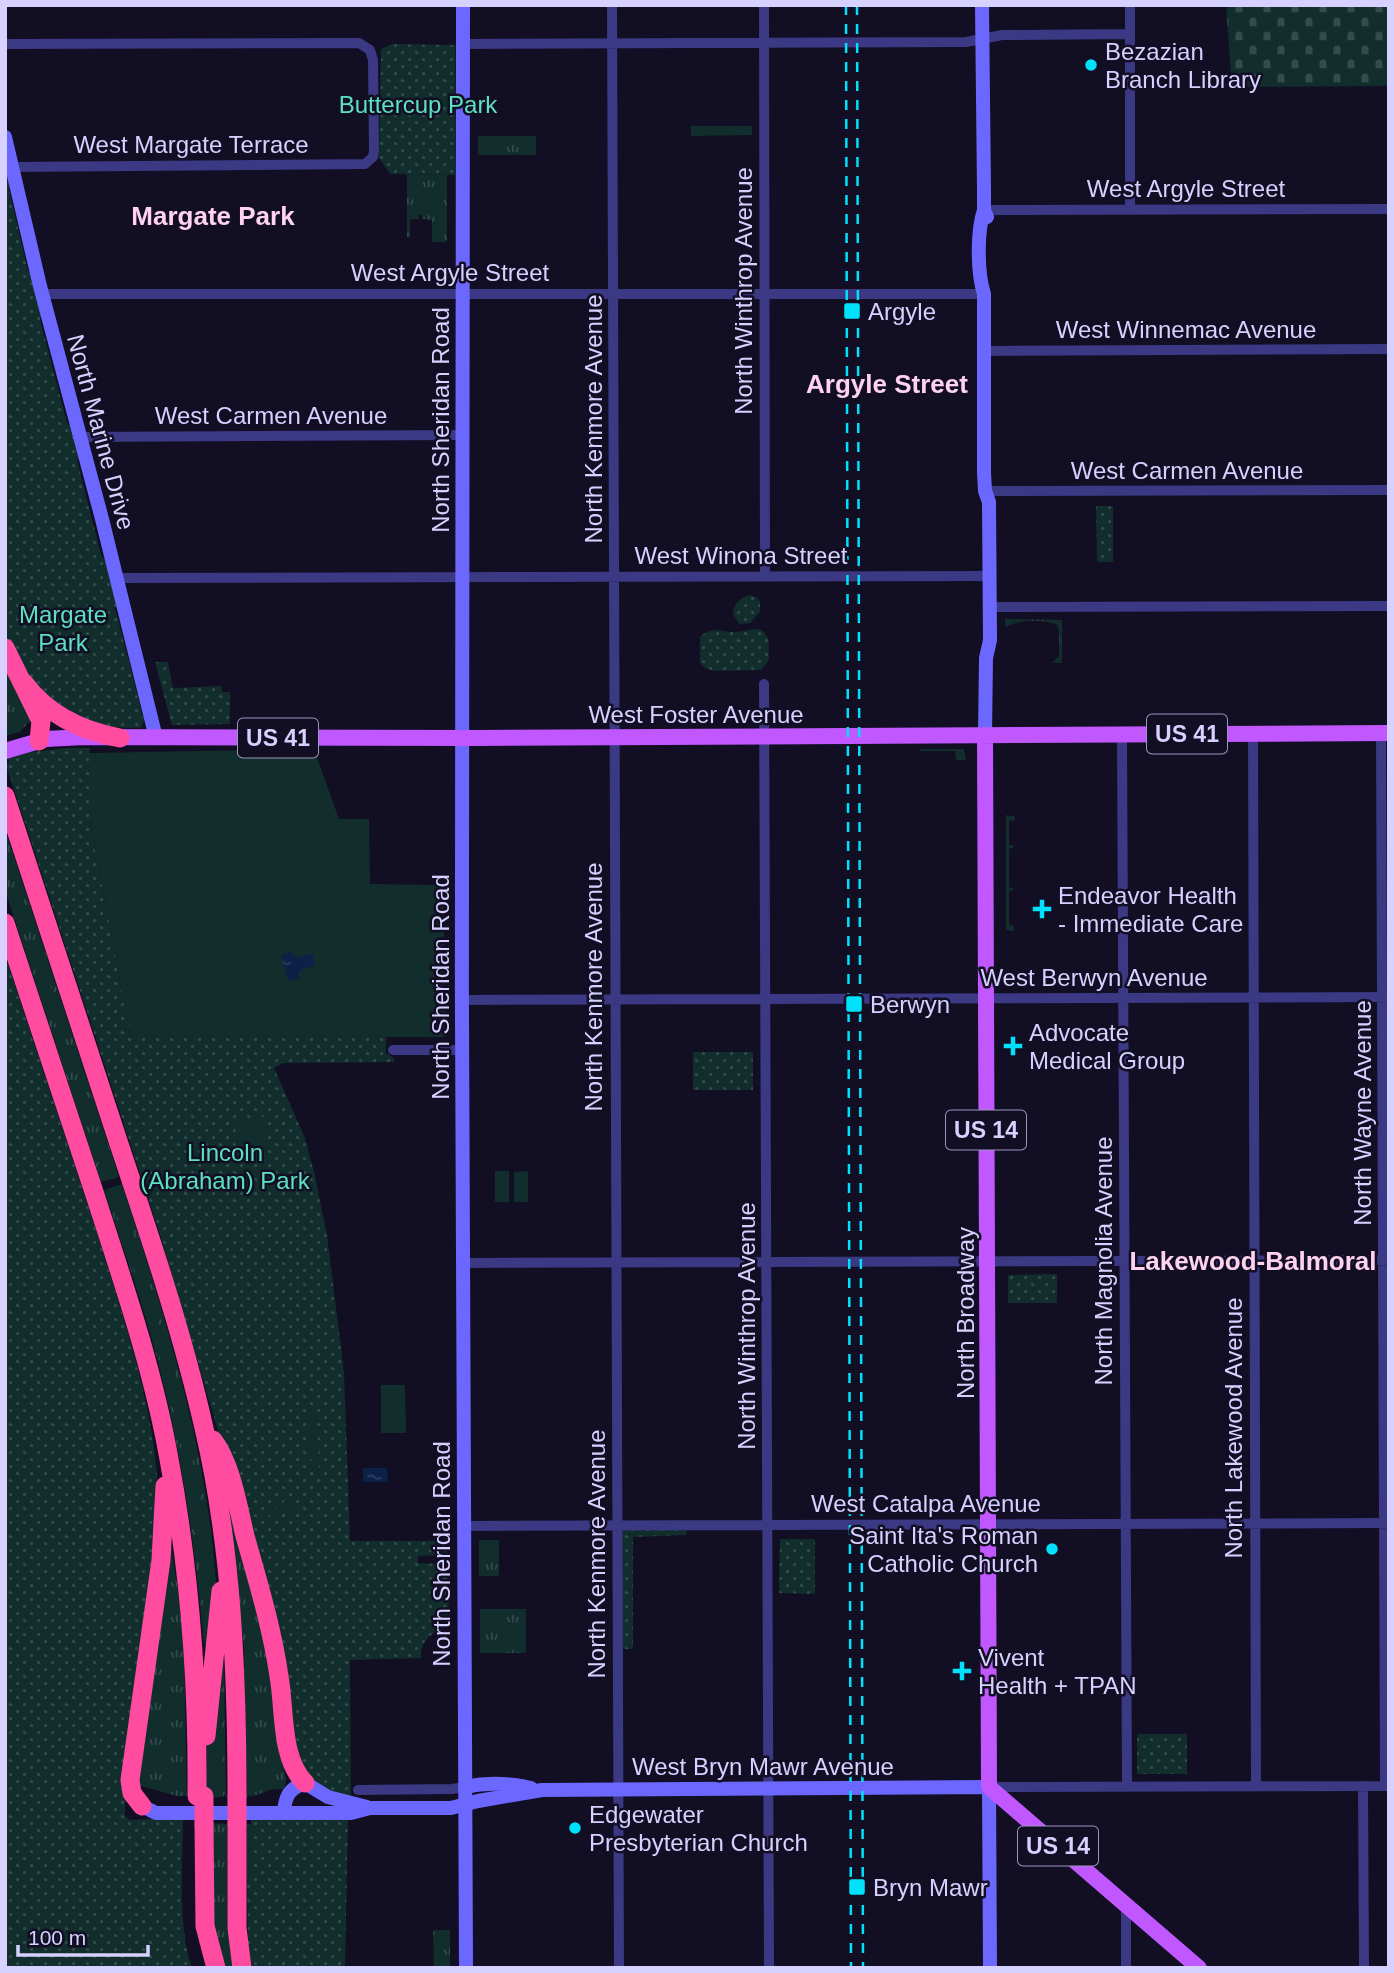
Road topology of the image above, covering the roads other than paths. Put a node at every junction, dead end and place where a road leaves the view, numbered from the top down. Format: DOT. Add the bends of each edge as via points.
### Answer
graph roads {
  1 [pos="463,5"];
  2 [pos="612,5"];
  3 [pos="764,5"];
  4 [pos="982,5"];
  5 [pos="1130,5"];
  6 [pos="1130,34"];
  7 [pos="983,38"];
  8 [pos="612,43"];
  9 [pos="764,43"];
  10 [pos="5,44"];
  11 [pos="463,44"];
  12 [pos="5,137"];
  13 [pos="12,167"];
  14 [pos="1130,209"];
  15 [pos="1389,209"];
  16 [pos="984,210"];
  17 [pos="614,292"];
  18 [pos="463,293"];
  19 [pos="764,293"];
  20 [pos="984,293"];
  21 [pos="42,294"];
  22 [pos="1389,349"];
  23 [pos="984,351"];
  24 [pos="463,435"];
  25 [pos="79,437"];
  26 [pos="1389,490"];
  27 [pos="985,491"];
  28 [pos="985,575"];
  29 [pos="613,576"];
  30 [pos="765,576"];
  31 [pos="464,577"];
  32 [pos="115,578"];
  33 [pos="1389,606"];
  34 [pos="990,607"];
  35 [pos="5,648"];
  36 [pos="986,658"];
  37 [pos="23,683"];
  38 [pos="764,684"];
  39 [pos="1122,734"];
  40 [pos="1252,734"];
  41 [pos="1385,734"];
  42 [pos="985,735"];
  43 [pos="765,736"];
  44 [pos="614,737"];
  45 [pos="120,738"];
  46 [pos="156,738"];
  47 [pos="461,738"];
  48 [pos="39,741"];
  49 [pos="5,751"];
  50 [pos="5,796"];
  51 [pos="5,923"];
  52 [pos="1385,997"];
  53 [pos="986,998"];
  54 [pos="1123,998"];
  55 [pos="1253,998"];
  56 [pos="614,999"];
  57 [pos="766,999"];
  58 [pos="463,1000"];
  59 [pos="393,1050"];
  60 [pos="463,1050"];
  61 [pos="1254,1260"];
  62 [pos="1386,1260"];
  63 [pos="987,1261"];
  64 [pos="1124,1261"];
  65 [pos="615,1262"];
  66 [pos="767,1262"];
  67 [pos="464,1263"];
  68 [pos="204,1428"];
  69 [pos="169,1457"];
  70 [pos="1254,1523"];
  71 [pos="1386,1523"];
  72 [pos="988,1524"];
  73 [pos="1125,1524"];
  74 [pos="768,1525"];
  75 [pos="464,1526"];
  76 [pos="617,1526"];
  77 [pos="224,1548"];
  78 [pos="305,1783"];
  79 [pos="1256,1786"];
  80 [pos="1363,1786"];
  81 [pos="1387,1786"];
  82 [pos="464,1787"];
  83 [pos="989,1787"];
  84 [pos="1127,1787"];
  85 [pos="769,1789"];
  86 [pos="358,1790"];
  87 [pos="542,1790"];
  88 [pos="618,1790"];
  89 [pos="201,1796"];
  90 [pos="465,1805"];
  91 [pos="142,1806"];
  92 [pos="370,1808"];
  93 [pos="284,1812"];
  94 [pos="201,1824"];
  95 [pos="1126,1905"];
  96 [pos="207,1968"];
  97 [pos="216,1968"];
  98 [pos="242,1968"];
  99 [pos="466,1968"];
  100 [pos="619,1968"];
  101 [pos="769,1968"];
  102 [pos="990,1968"];
  103 [pos="1126,1968"];
  104 [pos="1199,1968"];
  105 [pos="1364,1968"];
  1 -- 11 [label="main road, North Sheridan Road"];
  2 -- 8 [label="street, North Kenmore Avenue"];
  3 -- 9 [label="street, North Winthrop Avenue"];
  4 -- 7 [label="main road, North Broadway"];
  5 -- 6 [label="street"];
  6 -- 7 [label="street"];
  6 -- 14 [label="street"];
  7 -- 9 [label="street" via="965,42"];
  7 -- 16 [label="main road, North Broadway"];
  8 -- 9 [label="street"];
  8 -- 11 [label="street"];
  8 -- 17 [label="street, North Kenmore Avenue"];
  9 -- 19 [label="street, North Winthrop Avenue"];
  10 -- 13 [label="street, West Margate Terrace" via="359,43 370,50 373,60 374,151 370,161 360,165"];
  11 -- 18 [label="main road, North Sheridan Road"];
  12 -- 13 [label="main road, North Marine Drive"];
  13 -- 21 [label="main road, North Marine Drive"];
  14 -- 15 [label="street, West Argyle Street"];
  14 -- 16 [label="street, West Argyle Street"];
  16 -- 20 [label="main road, North Broadway" via="980,222"];
  17 -- 18 [label="street, West Argyle Street"];
  17 -- 19 [label="street, West Argyle Street"];
  17 -- 29 [label="street, North Kenmore Avenue"];
  18 -- 21 [label="street, West Argyle Street"];
  18 -- 24 [label="main road, North Sheridan Road"];
  19 -- 20 [label="street, West Argyle Street"];
  19 -- 30 [label="street, North Winthrop Avenue"];
  20 -- 23 [label="main road, North Broadway"];
  21 -- 25 [label="main road, North Marine Drive"];
  22 -- 23 [label="street, West Winnemac Avenue"];
  23 -- 27 [label="main road, North Broadway"];
  24 -- 25 [label="street, West Carmen Avenue"];
  24 -- 31 [label="main road, North Sheridan Road"];
  25 -- 32 [label="main road, North Marine Drive"];
  26 -- 27 [label="street, West Carmen Avenue"];
  27 -- 28 [label="main road, North Broadway" via="989,502"];
  28 -- 30 [label="street, West Winona Street"];
  28 -- 34 [label="main road, North Broadway"];
  28 -- 36 [label="main road, North Broadway" via="981,640"];
  29 -- 30 [label="street, West Winona Street"];
  29 -- 31 [label="street, West Winona Street"];
  29 -- 44 [label="street, North Kenmore Avenue"];
  31 -- 32 [label="street, West Winona Street"];
  31 -- 47 [label="main road, North Sheridan Road"];
  32 -- 46 [label="main road, North Marine Drive"];
  33 -- 34 [label="street"];
  34 -- 36 [label="main road, North Broadway"];
  35 -- 37 [label="highway, US 41"];
  36 -- 42 [label="main road, North Broadway"];
  37 -- 45 [label="highway, US 41" via="41,703 67,720"];
  37 -- 48 [label="highway" via="41,721"];
  38 -- 43 [label="street, North Winthrop Avenue"];
  39 -- 40 [label="main road, West Foster Avenue / US 41"];
  39 -- 42 [label="main road, West Foster Avenue / US 41"];
  39 -- 54 [label="street, North Magnolia Avenue"];
  40 -- 41 [label="main road, West Foster Avenue / US 41"];
  40 -- 55 [label="street, North Lakewood Avenue"];
  41 -- 52 [label="street, North Wayne Avenue"];
  42 -- 43 [label="main road, West Foster Avenue / US 41"];
  42 -- 53 [label="main road, North Broadway / US 14"];
  43 -- 44 [label="main road, West Foster Avenue / US 41"];
  43 -- 57 [label="street, North Winthrop Avenue"];
  44 -- 47 [label="main road, West Foster Avenue / US 41"];
  44 -- 56 [label="street, North Kenmore Avenue"];
  45 -- 46 [label="main road, West Foster Avenue / US 41"];
  45 -- 48 [label="main road, West Foster Avenue / US 41"];
  46 -- 47 [label="main road, West Foster Avenue / US 41"];
  47 -- 58 [label="main road, North Sheridan Road"];
  48 -- 49 [label="main road, West Foster Avenue / US 41"];
  50 -- 68 [label="highway" via="148,1233"];
  51 -- 69 [label="highway" via="132,1307"];
  52 -- 55 [label="street, West Berwyn Avenue"];
  52 -- 62 [label="street, North Wayne Avenue"];
  53 -- 54 [label="street, West Berwyn Avenue"];
  53 -- 57 [label="street, West Berwyn Avenue"];
  53 -- 63 [label="main road, North Broadway / US 14"];
  54 -- 55 [label="street, West Berwyn Avenue"];
  54 -- 64 [label="street, North Magnolia Avenue"];
  55 -- 61 [label="street, North Lakewood Avenue"];
  56 -- 57 [label="street, West Berwyn Avenue"];
  56 -- 58 [label="street, West Berwyn Avenue"];
  56 -- 65 [label="street, North Kenmore Avenue"];
  57 -- 66 [label="street, North Winthrop Avenue"];
  58 -- 60 [label="main road, North Sheridan Road"];
  59 -- 60 [label="street"];
  60 -- 67 [label="main road, North Sheridan Road"];
  61 -- 62 [label="street"];
  61 -- 64 [label="street"];
  61 -- 70 [label="street, North Lakewood Avenue"];
  62 -- 71 [label="street, North Wayne Avenue"];
  63 -- 64 [label="street"];
  63 -- 66 [label="street"];
  63 -- 72 [label="main road, North Broadway / US 14"];
  64 -- 73 [label="street, North Magnolia Avenue"];
  65 -- 66 [label="street"];
  65 -- 67 [label="street"];
  65 -- 76 [label="street, North Kenmore Avenue"];
  66 -- 74 [label="street, North Winthrop Avenue"];
  67 -- 75 [label="main road, North Sheridan Road"];
  68 -- 77 [label="highway"];
  68 -- 78 [label="highway" via="220,1449 236,1499 271,1630 290,1758"];
  69 -- 89 [label="highway" via="194,1645"];
  69 -- 91 [label="highway" via="162,1553 130,1780 132,1793"];
  70 -- 71 [label="street, West Catalpa Avenue"];
  70 -- 73 [label="street, West Catalpa Avenue"];
  70 -- 79 [label="street, North Lakewood Avenue"];
  71 -- 81 [label="street, North Wayne Avenue"];
  72 -- 73 [label="street, West Catalpa Avenue"];
  72 -- 74 [label="street, West Catalpa Avenue"];
  72 -- 83 [label="main road, North Broadway / US 14"];
  73 -- 84 [label="street, North Magnolia Avenue"];
  74 -- 76 [label="street, West Catalpa Avenue"];
  74 -- 85 [label="street, North Winthrop Avenue"];
  75 -- 76 [label="street, West Catalpa Avenue"];
  75 -- 82 [label="main road, North Sheridan Road"];
  76 -- 88 [label="street, North Kenmore Avenue"];
  77 -- 89 [label="highway"];
  77 -- 98 [label="highway, bridge" via="234,1645 237,1928"];
  78 -- 92 [label="main road" via="328,1797"];
  78 -- 93 [label="main road" via="288,1793"];
  79 -- 80 [label="street, West Bryn Mawr Avenue"];
  79 -- 84 [label="street, West Bryn Mawr Avenue"];
  80 -- 81 [label="street, West Bryn Mawr Avenue"];
  80 -- 105 [label="street"];
  82 -- 86 [label="street"];
  82 -- 87 [label="main road" via="512,1784"];
  82 -- 90 [label="main road, North Sheridan Road"];
  83 -- 84 [label="street, West Bryn Mawr Avenue"];
  83 -- 85 [label="main road, West Bryn Mawr Avenue"];
  83 -- 95 [label="main road, US 14"];
  83 -- 102 [label="main road, North Broadway"];
  85 -- 88 [label="main road, West Bryn Mawr Avenue"];
  85 -- 101 [label="street, North Winthrop Avenue"];
  87 -- 88 [label="main road, West Bryn Mawr Avenue"];
  87 -- 90 [label="main road, West Bryn Mawr Avenue"];
  88 -- 100 [label="street, North Kenmore Avenue"];
  89 -- 94 [label="highway"];
  90 -- 92 [label="main road, West Bryn Mawr Avenue"];
  90 -- 99 [label="main road, North Sheridan Road"];
  91 -- 93 [label="main road, West Bryn Mawr Avenue" via="156,1813"];
  92 -- 93 [label="main road, West Bryn Mawr Avenue" via="351,1813"];
  94 -- 96 [label="highway" via="198,1938"];
  94 -- 97 [label="highway" via="205,1926"];
  95 -- 103 [label="street"];
  95 -- 104 [label="main road, US 14"];
}
